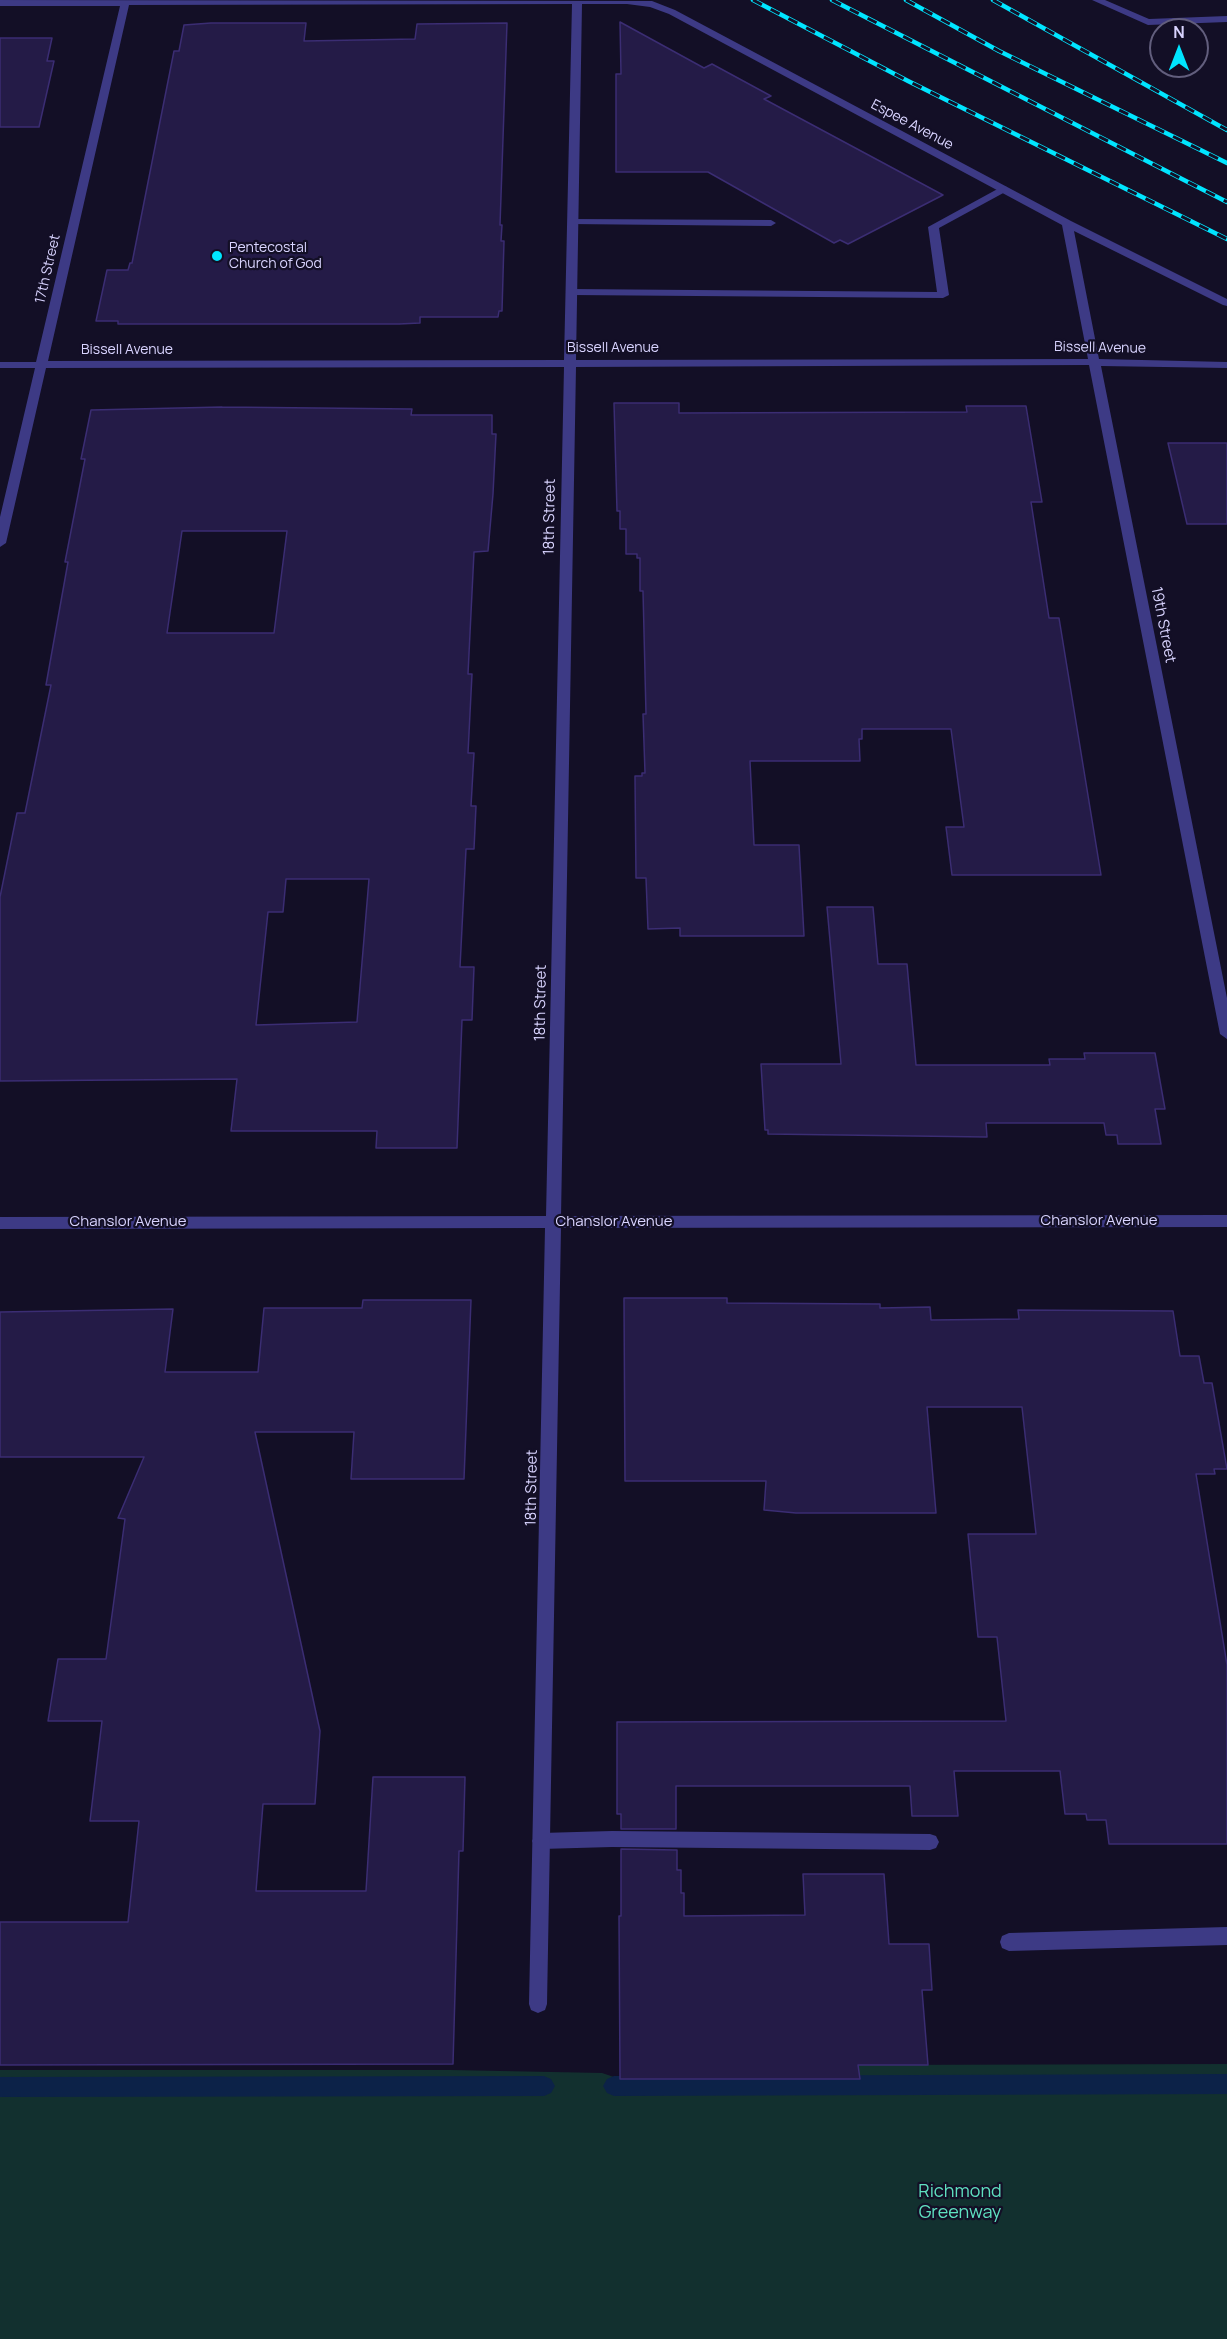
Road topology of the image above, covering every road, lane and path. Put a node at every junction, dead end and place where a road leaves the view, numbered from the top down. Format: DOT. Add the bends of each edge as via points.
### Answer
graph roads {
  1 [pos="1097,0"];
  2 [pos="552,1"];
  3 [pos="577,2"];
  4 [pos="0,3"];
  5 [pos="125,3"];
  6 [pos="1227,19"];
  7 [pos="1003,189"];
  8 [pos="573,222"];
  9 [pos="771,223"];
  10 [pos="1067,223"];
  11 [pos="572,292"];
  12 [pos="1227,303"];
  13 [pos="1095,362"];
  14 [pos="570,363"];
  15 [pos="0,365"];
  16 [pos="41,365"];
  17 [pos="1227,365"];
  18 [pos="0,543"];
  19 [pos="1227,1034"];
  20 [pos="1227,1221"];
  21 [pos="0,1222"];
  22 [pos="553,1222"];
  23 [pos="541,1841"];
  24 [pos="930,1842"];
  25 [pos="1227,1936"];
  26 [pos="1009,1942"];
  27 [pos="538,2004"];
  1 -- 6 [label="street" via="1149,22"];
  2 -- 3 [label="street, Espee Avenue"];
  2 -- 5 [label="street, Espee Avenue"];
  3 -- 7 [label="street, Espee Avenue" via="627,1 652,4 672,12"];
  3 -- 8 [label="street, 18th Street"];
  4 -- 5 [label="street, Espee Avenue"];
  5 -- 16 [label="street, 17th Street"];
  7 -- 10 [label="street, Espee Avenue"];
  7 -- 11 [label="street" via="933,227 944,295"];
  8 -- 9 [label="street"];
  8 -- 11 [label="street, 18th Street"];
  10 -- 12 [label="street, Espee Avenue"];
  10 -- 13 [label="street, 19th Street"];
  11 -- 14 [label="street, 18th Street"];
  13 -- 14 [label="street, Bissell Avenue"];
  13 -- 17 [label="street, Bissell Avenue"];
  13 -- 19 [label="street, 19th Street"];
  14 -- 16 [label="street, Bissell Avenue"];
  14 -- 22 [label="street, 18th Street"];
  15 -- 16 [label="street, Bissell Avenue"];
  16 -- 18 [label="street, 17th Street"];
  20 -- 22 [label="street, Chanslor Avenue"];
  21 -- 22 [label="street, Chanslor Avenue"];
  22 -- 23 [label="street, 18th Street"];
  23 -- 24 [label="street"];
  23 -- 27 [label="street, 18th Street"];
  25 -- 26 [label="street"];
}
